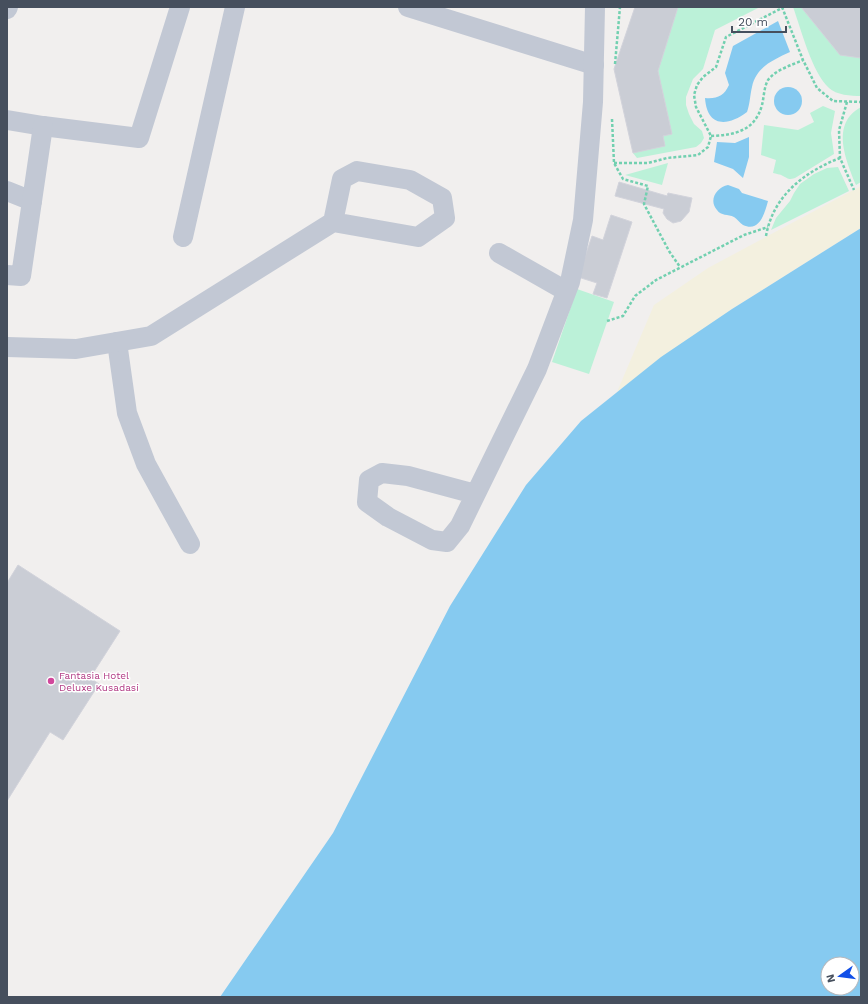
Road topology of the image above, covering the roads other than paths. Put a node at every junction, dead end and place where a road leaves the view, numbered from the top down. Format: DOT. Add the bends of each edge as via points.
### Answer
graph roads {
  1 [pos="180,7"];
  2 [pos="235,7"];
  3 [pos="408,7"];
  4 [pos="595,7"];
  5 [pos="594,65"];
  6 [pos="7,120"];
  7 [pos="43,126"];
  8 [pos="7,191"];
  9 [pos="32,201"];
  10 [pos="333,222"];
  11 [pos="183,237"];
  12 [pos="499,253"];
  13 [pos="7,275"];
  14 [pos="566,291"];
  15 [pos="117,342"];
  16 [pos="7,347"];
  17 [pos="475,494"];
  18 [pos="190,544"];
  1 -- 7 [label="street" via="139,138"];
  2 -- 11 [label="street"];
  3 -- 5 [label="street"];
  4 -- 5 [label="street"];
  5 -- 14 [label="street" via="583,220"];
  6 -- 7 [label="street"];
  7 -- 9 [label="street"];
  8 -- 9 [label="street"];
  9 -- 13 [label="street" via="20,276"];
  10 -- 10 [label="street" via="418,237 445,218 442,198 410,180 357,170 342,179"];
  10 -- 15 [label="street" via="151,336"];
  12 -- 14 [label="street"];
  14 -- 17 [label="street" via="537,369"];
  15 -- 16 [label="street" via="76,349"];
  15 -- 18 [label="street" via="127,413 146,464"];
  17 -- 17 [label="street" via="408,476 382,473 369,480 367,502 388,517 432,540 447,542 460,526"];
}
